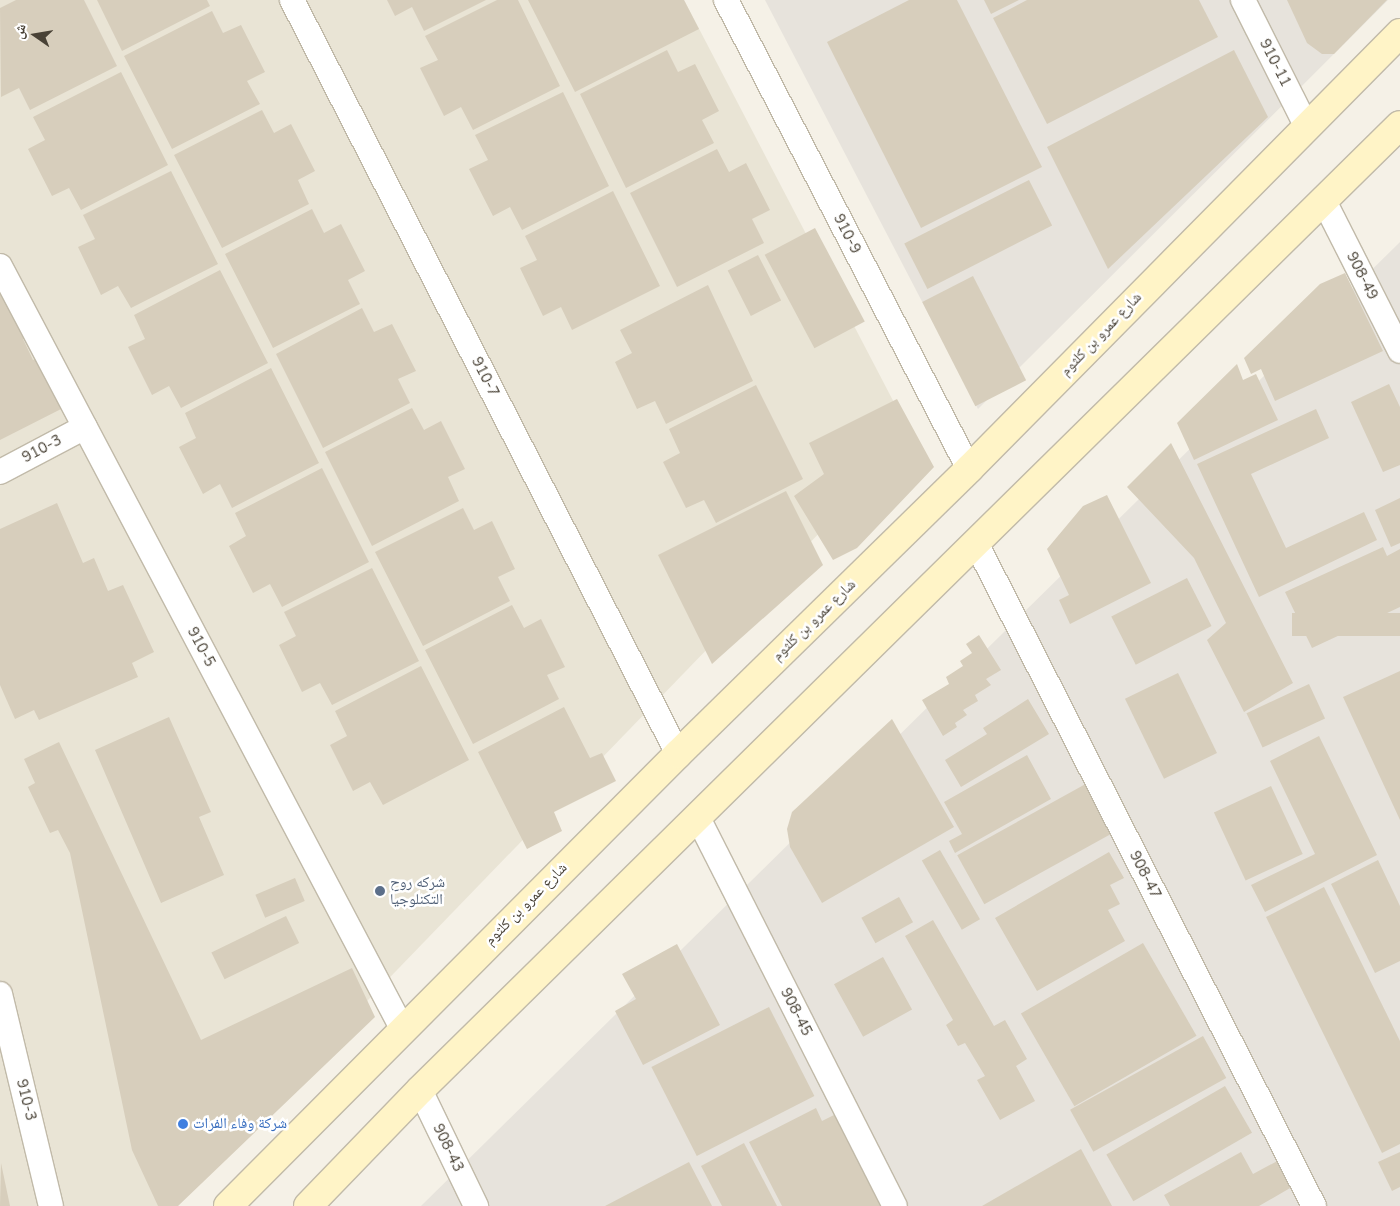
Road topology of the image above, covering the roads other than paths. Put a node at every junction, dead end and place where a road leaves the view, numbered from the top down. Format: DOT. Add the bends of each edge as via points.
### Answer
graph roads {
  1 [pos="292,0"];
  2 [pos="726,0"];
  3 [pos="1243,0"];
  4 [pos="1400,33"];
  5 [pos="1306,125"];
  6 [pos="1400,126"];
  7 [pos="1324,201"];
  8 [pos="0,266"];
  9 [pos="1400,351"];
  10 [pos="85,427"];
  11 [pos="969,469"];
  12 [pos="0,472"];
  13 [pos="977,545"];
  14 [pos="678,754"];
  15 [pos="698,818"];
  16 [pos="0,994"];
  17 [pos="402,1028"];
  18 [pos="420,1090"];
  19 [pos="52,1206"];
  20 [pos="228,1206"];
  21 [pos="308,1206"];
  22 [pos="476,1206"];
  23 [pos="895,1206"];
  24 [pos="1314,1206"];
  1 -- 14 [label="street, 910-7"];
  2 -- 11 [label="street, 910-9"];
  3 -- 5 [label="street, 910-11"];
  4 -- 5 [label="street, شارع عمرو بن كلثوم"];
  5 -- 11 [label="street, شارع عمرو بن كلثوم"];
  6 -- 7 [label="street"];
  7 -- 9 [label="street, 908-49"];
  7 -- 13 [label="street"];
  8 -- 10 [label="street, 910-5"];
  10 -- 12 [label="street, 910-3"];
  10 -- 17 [label="street, 910-5"];
  11 -- 14 [label="street, شارع عمرو بن كلثوم"];
  13 -- 15 [label="street"];
  13 -- 24 [label="street, 908-47"];
  14 -- 17 [label="street, شارع عمرو بن كلثوم"];
  15 -- 18 [label="street"];
  15 -- 23 [label="street, 908-45"];
  16 -- 19 [label="street, 910-3"];
  17 -- 20 [label="street, شارع عمرو بن كلثوم"];
  18 -- 21 [label="street"];
  18 -- 22 [label="street, 908-43"];
}
